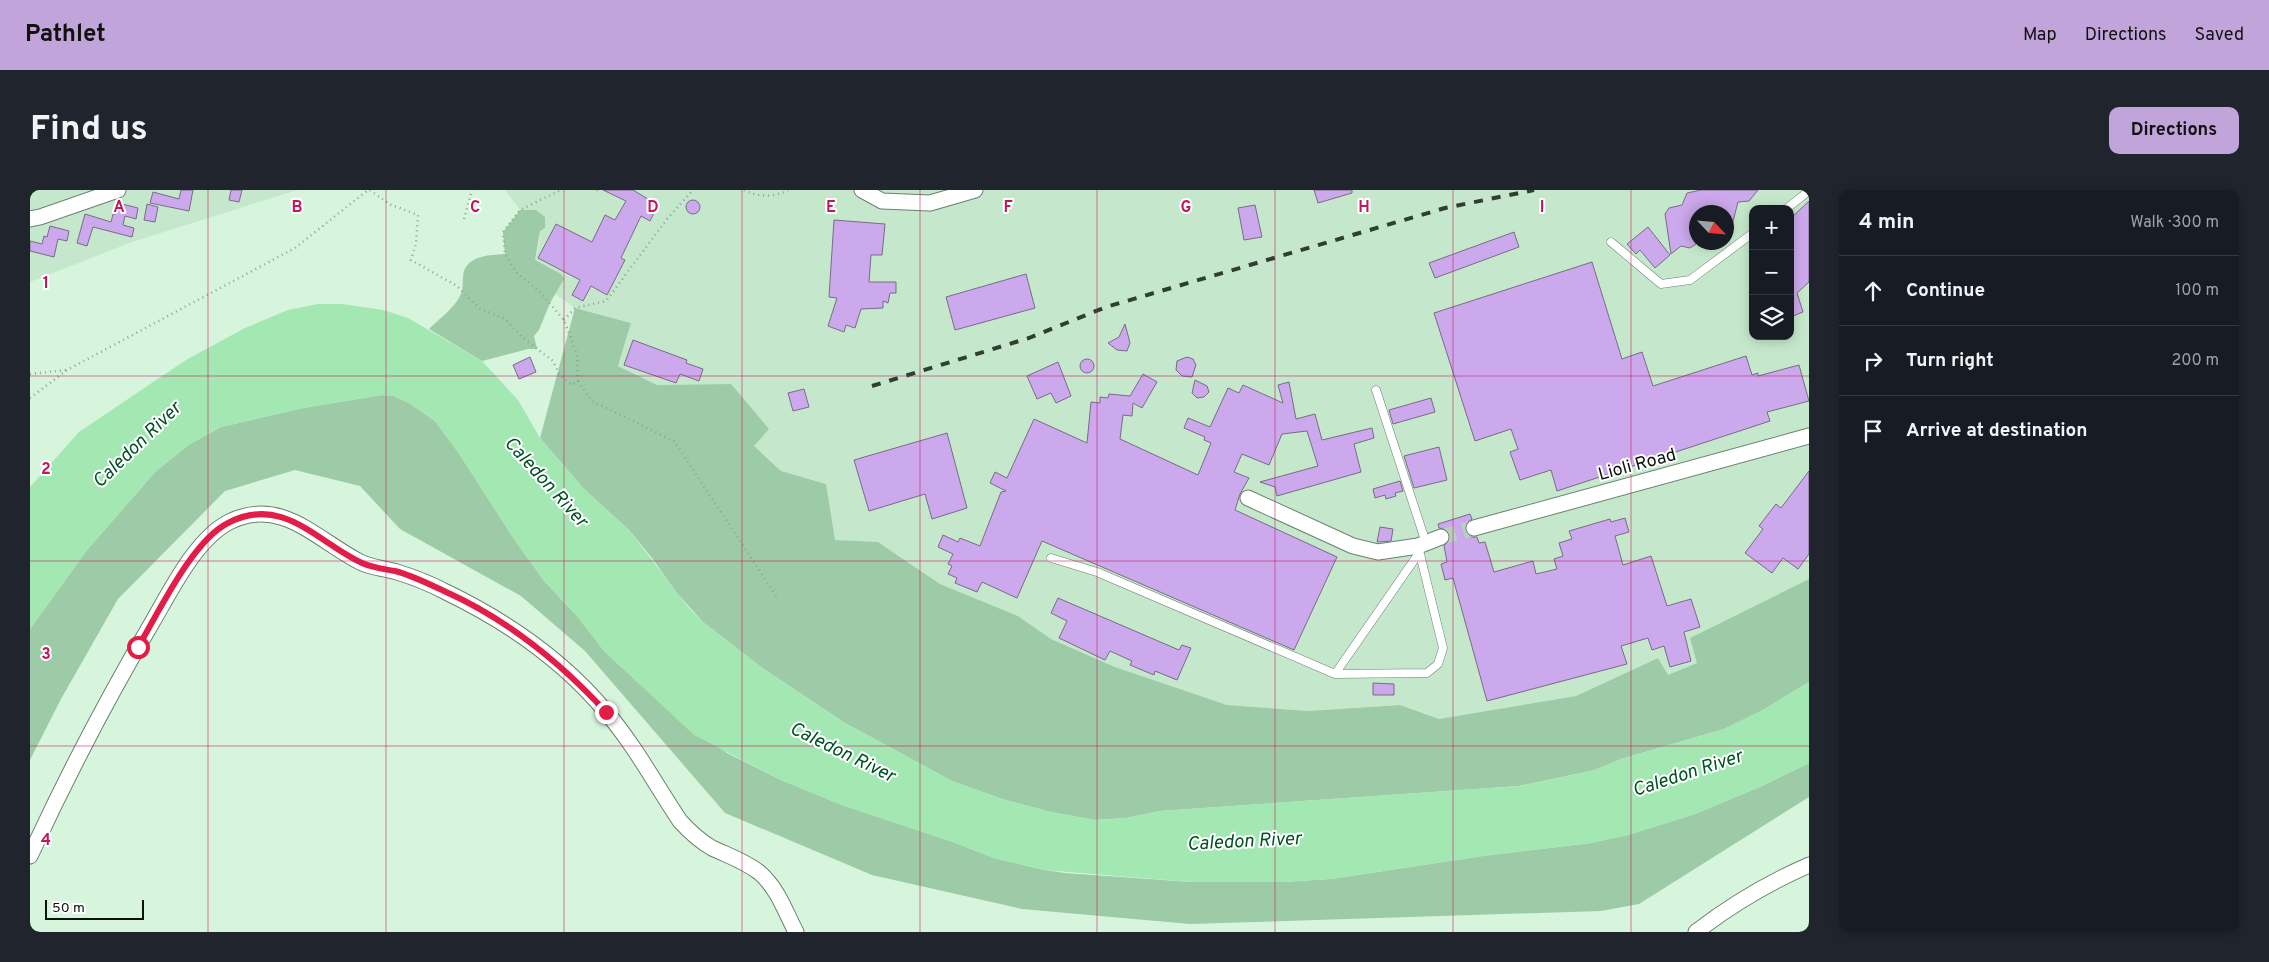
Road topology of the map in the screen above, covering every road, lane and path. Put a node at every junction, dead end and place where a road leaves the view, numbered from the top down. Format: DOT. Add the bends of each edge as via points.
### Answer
graph roads {
  1 [pos="118,190"];
  2 [pos="369,190"];
  3 [pos="472,190"];
  4 [pos="561,190"];
  5 [pos="597,190"];
  6 [pos="693,190"];
  7 [pos="744,190"];
  8 [pos="788,190"];
  9 [pos="862,190"];
  10 [pos="974,190"];
  11 [pos="1809,191"];
  12 [pos="601,193"];
  13 [pos="1791,205"];
  14 [pos="30,219"];
  15 [pos="464,219"];
  16 [pos="1749,236"];
  17 [pos="1611,242"];
  18 [pos="564,320"];
  19 [pos="67,370"];
  20 [pos="30,374"];
  21 [pos="578,381"];
  22 [pos="1376,390"];
  23 [pos="30,398"];
  24 [pos="1809,436"];
  25 [pos="1248,498"];
  26 [pos="1474,528"];
  27 [pos="1441,537"];
  28 [pos="1421,547"];
  29 [pos="1051,558"];
  30 [pos="778,597"];
  31 [pos="1336,674"];
  32 [pos="30,856"];
  33 [pos="1809,865"];
  34 [pos="796,932"];
  35 [pos="1696,932"];
  1 -- 14 [label="street"];
  2 -- 19 [label="path" via="295,248"];
  2 -- 21 [label="path" via="389,204 418,215 411,260 457,286 479,308 505,319 553,362 559,374 572,385"];
  3 -- 15 [label="path"];
  4 -- 18 [label="path" via="520,210 502,232 505,254 517,273 538,290"];
  5 -- 12 [label="path"];
  6 -- 18 [label="path" via="606,301 574,308"];
  7 -- 8 [label="path" via="756,196"];
  9 -- 10 [label="street" via="882,201 930,203"];
  11 -- 13 [label="lane"];
  16 -- 17 [label="lane" via="1690,280 1661,284"];
  18 -- 21 [label="path" via="577,355"];
  19 -- 20 [label="path"];
  19 -- 23 [label="path"];
  21 -- 30 [label="path" via="592,401 674,441"];
  22 -- 28 [label="lane"];
  24 -- 26 [label="street, Lioli Road"];
  25 -- 28 [label="street" via="1353,546 1378,552"];
  27 -- 28 [label="street"];
  28 -- 31 [label="lane"];
  28 -- 31 [label="lane" via="1443,648 1438,664 1427,673"];
  29 -- 31 [label="lane" via="1097,572"];
  32 -- 34 [label="street" via="72,766 192,558 228,523 270,514 309,529 361,563 396,572 444,591 486,612 528,640 577,680 606,712 690,832 712,848 742,860 769,883"];
  33 -- 35 [label="street" via="1776,879 1722,911"];
}
